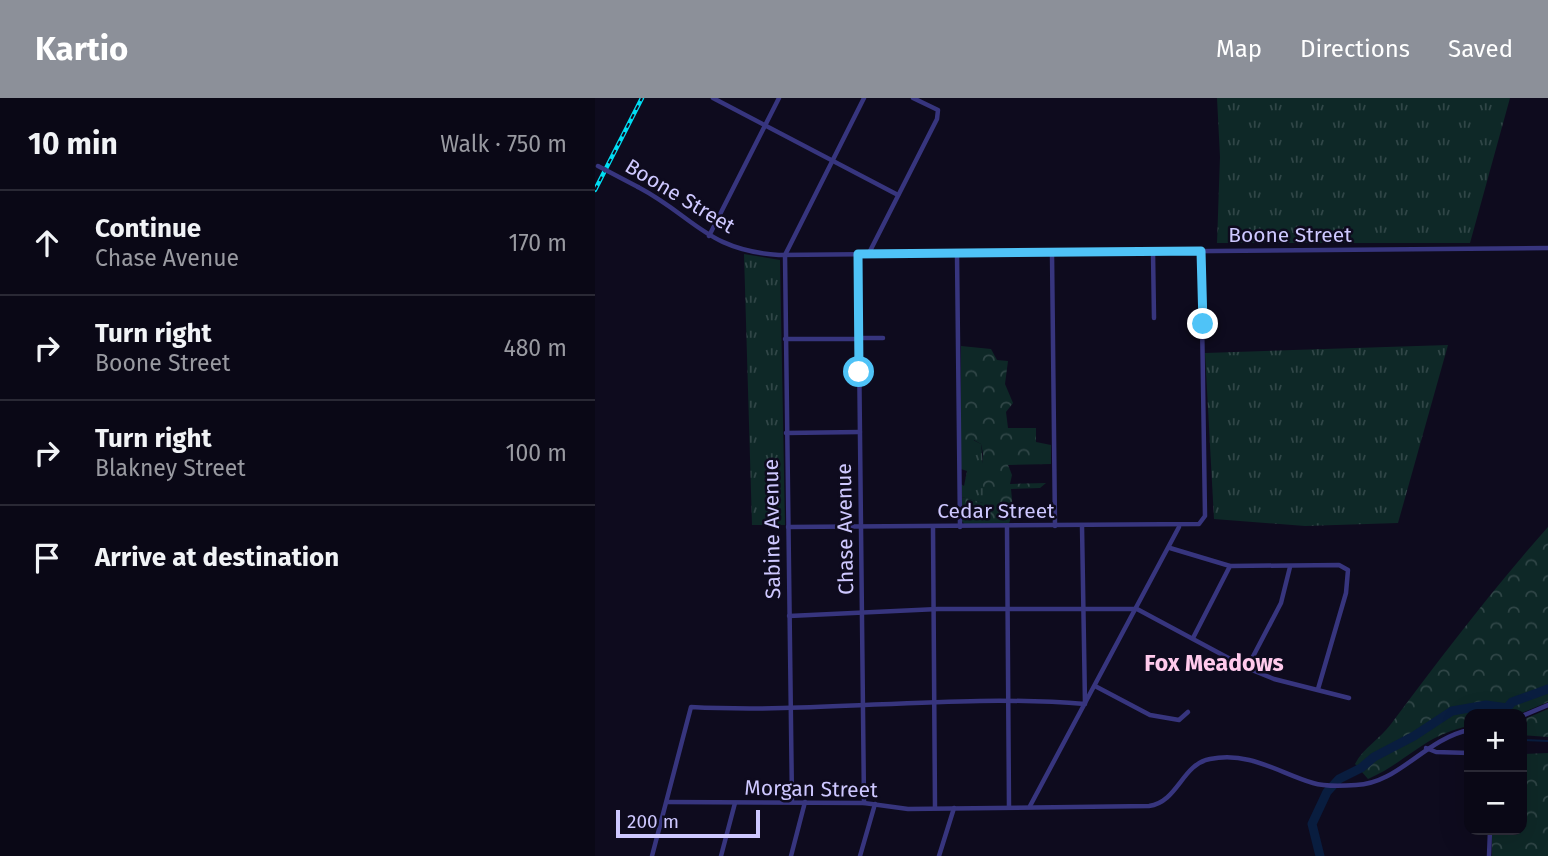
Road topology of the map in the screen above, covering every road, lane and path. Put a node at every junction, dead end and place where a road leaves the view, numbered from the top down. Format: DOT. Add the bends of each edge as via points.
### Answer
graph roads {
  1 [pos="712,98"];
  2 [pos="779,98"];
  3 [pos="864,98"];
  4 [pos="913,98"];
  5 [pos="765,126"];
  6 [pos="832,161"];
  7 [pos="596,165"];
  8 [pos="898,195"];
  9 [pos="709,236"];
  10 [pos="1548,248"];
  11 [pos="1201,251"];
  12 [pos="1153,252"];
  13 [pos="957,253"];
  14 [pos="1052,253"];
  15 [pos="858,254"];
  16 [pos="869,254"];
  17 [pos="785,255"];
  18 [pos="1154,318"];
  19 [pos="883,338"];
  20 [pos="859,339"];
  21 [pos="785,340"];
  22 [pos="860,432"];
  23 [pos="786,433"];
  24 [pos="1055,526"];
  25 [pos="1082,526"];
  26 [pos="788,527"];
  27 [pos="861,527"];
  28 [pos="933,527"];
  29 [pos="960,527"];
  30 [pos="1007,527"];
  31 [pos="1179,527"];
  32 [pos="1170,548"];
  33 [pos="1230,566"];
  34 [pos="1290,566"];
  35 [pos="1008,609"];
  36 [pos="1082,609"];
  37 [pos="1137,609"];
  38 [pos="934,610"];
  39 [pos="862,613"];
  40 [pos="789,616"];
  41 [pos="1193,638"];
  42 [pos="1247,668"];
  43 [pos="1095,686"];
  44 [pos="1318,689"];
  45 [pos="1349,698"];
  46 [pos="935,703"];
  47 [pos="1009,703"];
  48 [pos="1084,704"];
  49 [pos="864,705"];
  50 [pos="1548,705"];
  51 [pos="791,707"];
  52 [pos="1188,712"];
  53 [pos="1527,714"];
  54 [pos="1464,731"];
  55 [pos="1426,748"];
  56 [pos="1464,752"];
  57 [pos="792,802"];
  58 [pos="805,802"];
  59 [pos="667,803"];
  60 [pos="735,803"];
  61 [pos="864,803"];
  62 [pos="875,804"];
  63 [pos="1030,806"];
  64 [pos="1009,807"];
  65 [pos="935,808"];
  66 [pos="954,808"];
  67 [pos="1490,835"];
  68 [pos="652,856"];
  69 [pos="721,856"];
  70 [pos="791,856"];
  71 [pos="860,856"];
  72 [pos="939,856"];
  73 [pos="1489,856"];
  1 -- 5 [label="street"];
  2 -- 5 [label="street"];
  3 -- 6 [label="street"];
  4 -- 8 [label="street" via="938,110 937,119"];
  5 -- 6 [label="street"];
  5 -- 9 [label="street"];
  6 -- 8 [label="street"];
  6 -- 17 [label="street"];
  7 -- 9 [label="street, Boone Street, bridge" via="663,201"];
  8 -- 16 [label="street"];
  9 -- 17 [label="street, Boone Street" via="748,251"];
  10 -- 11 [label="street, Boone Street"];
  11 -- 12 [label="street, Boone Street"];
  11 -- 31 [label="street, Cedar Street" via="1205,512 1202,522"];
  12 -- 14 [label="street, Boone Street"];
  12 -- 18 [label="street"];
  13 -- 14 [label="street, Boone Street"];
  13 -- 16 [label="street, Boone Street"];
  13 -- 29 [label="street"];
  14 -- 24 [label="street"];
  15 -- 16 [label="street, Boone Street"];
  15 -- 17 [label="street, Boone Street"];
  15 -- 20 [label="street, Chase Avenue"];
  17 -- 21 [label="street, Sabine Avenue"];
  19 -- 20 [label="street"];
  20 -- 21 [label="street"];
  20 -- 22 [label="street, Chase Avenue"];
  21 -- 23 [label="street, Sabine Avenue"];
  22 -- 23 [label="street"];
  22 -- 27 [label="street, Chase Avenue"];
  23 -- 26 [label="street, Sabine Avenue"];
  24 -- 25 [label="street, Cedar Street"];
  24 -- 30 [label="street, Cedar Street"];
  25 -- 31 [label="street, Cedar Street"];
  25 -- 36 [label="street"];
  26 -- 27 [label="street, Cedar Street"];
  26 -- 40 [label="street, Sabine Avenue"];
  27 -- 28 [label="street, Cedar Street"];
  27 -- 39 [label="street, Chase Avenue"];
  28 -- 29 [label="street, Cedar Street"];
  28 -- 38 [label="street"];
  29 -- 30 [label="street, Cedar Street"];
  30 -- 35 [label="street"];
  31 -- 32 [label="street"];
  32 -- 33 [label="street"];
  32 -- 37 [label="street"];
  33 -- 34 [label="street"];
  33 -- 41 [label="street"];
  34 -- 42 [label="street" via="1282,603"];
  34 -- 44 [label="street" via="1339,565 1350,576"];
  35 -- 36 [label="street"];
  35 -- 38 [label="street"];
  35 -- 47 [label="street"];
  36 -- 37 [label="street"];
  36 -- 48 [label="street"];
  37 -- 41 [label="street"];
  37 -- 43 [label="street"];
  38 -- 39 [label="street"];
  38 -- 46 [label="street"];
  39 -- 40 [label="street"];
  39 -- 49 [label="street, Chase Avenue"];
  40 -- 51 [label="street, Sabine Avenue"];
  41 -- 42 [label="street"];
  42 -- 44 [label="street"];
  43 -- 48 [label="street"];
  43 -- 52 [label="street" via="1166,720 1179,720"];
  44 -- 45 [label="street"];
  46 -- 47 [label="street"];
  46 -- 49 [label="street"];
  46 -- 65 [label="street"];
  47 -- 48 [label="street"];
  47 -- 64 [label="street"];
  48 -- 63 [label="street"];
  49 -- 51 [label="street"];
  49 -- 61 [label="street, Chase Avenue"];
  50 -- 53 [label="street"];
  51 -- 57 [label="street, Sabine Avenue"];
  51 -- 59 [label="street" via="691,707"];
  54 -- 55 [label="street"];
  55 -- 56 [label="street"];
  55 -- 63 [label="street, Morgan Street" via="1393,773 1358,785 1325,785 1267,763 1220,758 1199,762 1157,805"];
  57 -- 58 [label="street, Morgan Street"];
  57 -- 60 [label="street, Morgan Street"];
  58 -- 61 [label="street, Morgan Street"];
  58 -- 70 [label="street"];
  59 -- 60 [label="street, Morgan Street"];
  59 -- 68 [label="street"];
  60 -- 69 [label="street"];
  61 -- 62 [label="street, Morgan Street"];
  62 -- 65 [label="street, Morgan Street"];
  62 -- 71 [label="street"];
  63 -- 64 [label="street, Morgan Street"];
  64 -- 66 [label="street, Morgan Street"];
  65 -- 66 [label="street, Morgan Street"];
  66 -- 72 [label="street"];
  67 -- 73 [label="street"];
}
